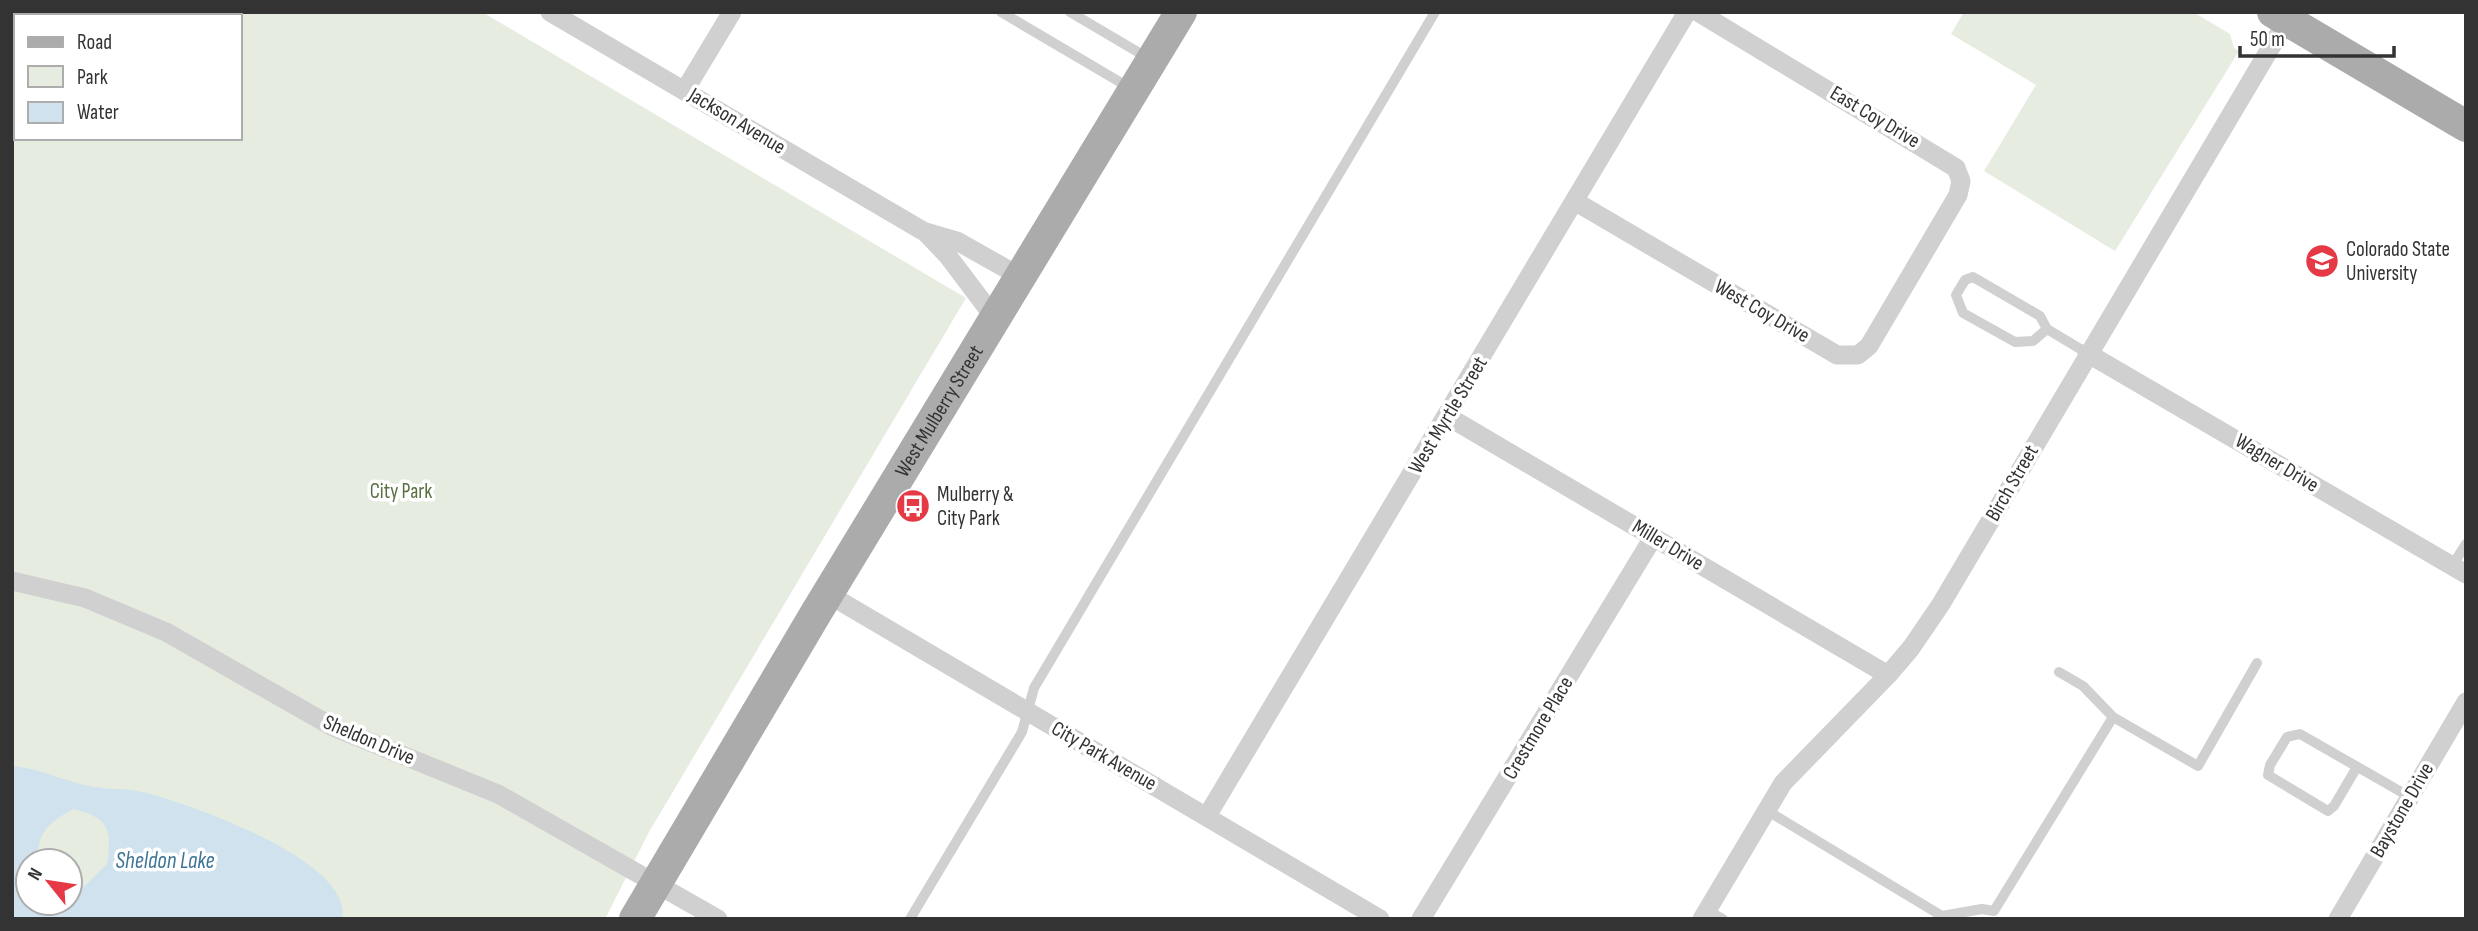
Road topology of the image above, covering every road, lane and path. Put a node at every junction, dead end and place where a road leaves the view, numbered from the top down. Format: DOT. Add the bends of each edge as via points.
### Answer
graph roads {
  1 [pos="550,12"];
  2 [pos="732,12"];
  3 [pos="1001,12"];
  4 [pos="1070,12"];
  5 [pos="1181,12"];
  6 [pos="1435,12"];
  7 [pos="1687,12"];
  8 [pos="1698,12"];
  9 [pos="2280,16"];
  10 [pos="1152,60"];
  11 [pos="685,90"];
  12 [pos="1134,90"];
  13 [pos="2466,127"];
  14 [pos="1576,202"];
  15 [pos="923,231"];
  16 [pos="1916,266"];
  17 [pos="1019,276"];
  18 [pos="995,317"];
  19 [pos="2047,329"];
  20 [pos="2087,353"];
  21 [pos="1447,416"];
  22 [pos="1654,536"];
  23 [pos="2466,544"];
  24 [pos="2459,570"];
  25 [pos="12,581"];
  26 [pos="828,593"];
  27 [pos="2257,663"];
  28 [pos="2059,672"];
  29 [pos="1888,675"];
  30 [pos="2464,710"];
  31 [pos="1027,711"];
  32 [pos="2113,717"];
  33 [pos="2357,766"];
  34 [pos="2410,797"];
  35 [pos="1765,810"];
  36 [pos="1207,816"];
  37 [pos="655,883"];
  38 [pos="1711,916"];
  39 [pos="635,919"];
  40 [pos="718,919"];
  41 [pos="911,919"];
  42 [pos="1380,919"];
  43 [pos="1421,919"];
  44 [pos="2338,919"];
  1 -- 11 [label="street, Jackson Avenue"];
  2 -- 11 [label="street"];
  3 -- 12 [label="lane"];
  4 -- 10 [label="lane"];
  5 -- 10 [label="main road, West Mulberry Street"];
  6 -- 31 [label="lane" via="1034,688"];
  7 -- 14 [label="street, West Myrtle Street"];
  8 -- 16 [label="street, East Coy Drive" via="1956,168 1961,181 1958,195"];
  9 -- 13 [label="main road"];
  9 -- 20 [label="street, Birch Street"];
  10 -- 12 [label="main road, West Mulberry Street"];
  11 -- 15 [label="street, Jackson Avenue"];
  12 -- 17 [label="main road, West Mulberry Street"];
  14 -- 16 [label="street, West Coy Drive" via="1844,357 1858,355 1869,346"];
  14 -- 21 [label="street, West Myrtle Street"];
  15 -- 17 [label="street, Jackson Avenue" via="957,241"];
  15 -- 18 [label="street, Jackson Avenue"];
  17 -- 18 [label="main road, West Mulberry Street"];
  18 -- 26 [label="main road, West Mulberry Street"];
  19 -- 19 [label="lane" via="2040,316 1973,277 1965,280 1956,295 1963,313 2015,342 2033,341"];
  19 -- 20 [label="lane"];
  20 -- 24 [label="street, Wagner Drive"];
  20 -- 29 [label="street, Birch Street" via="1941,604"];
  21 -- 22 [label="street, Miller Drive"];
  21 -- 36 [label="street, West Myrtle Street"];
  22 -- 29 [label="street, Miller Drive"];
  22 -- 43 [label="street, Crestmore Place"];
  23 -- 24 [label="lane"];
  25 -- 37 [label="street, Sheldon Drive" via="85,598 166,632 333,727 498,794"];
  26 -- 31 [label="street, City Park Avenue"];
  26 -- 37 [label="main road, West Mulberry Street"];
  27 -- 32 [label="lane" via="2198,766"];
  28 -- 32 [label="lane" via="2083,686"];
  29 -- 35 [label="street, Birch Street" via="1783,783"];
  30 -- 34 [label="street, Baystone Drive"];
  31 -- 36 [label="street, City Park Avenue"];
  31 -- 41 [label="lane" via="1022,732"];
  32 -- 35 [label="lane" via="1994,911 1942,916"];
  33 -- 33 [label="lane" via="2295,734 2287,737 2268,771 2271,779 2328,811"];
  33 -- 34 [label="lane"];
  34 -- 44 [label="street, Baystone Drive"];
  35 -- 38 [label="street, Birch Street"];
  36 -- 42 [label="street, City Park Avenue"];
  37 -- 39 [label="main road, West Mulberry Street"];
  37 -- 40 [label="street, Sheldon Drive"];
}
